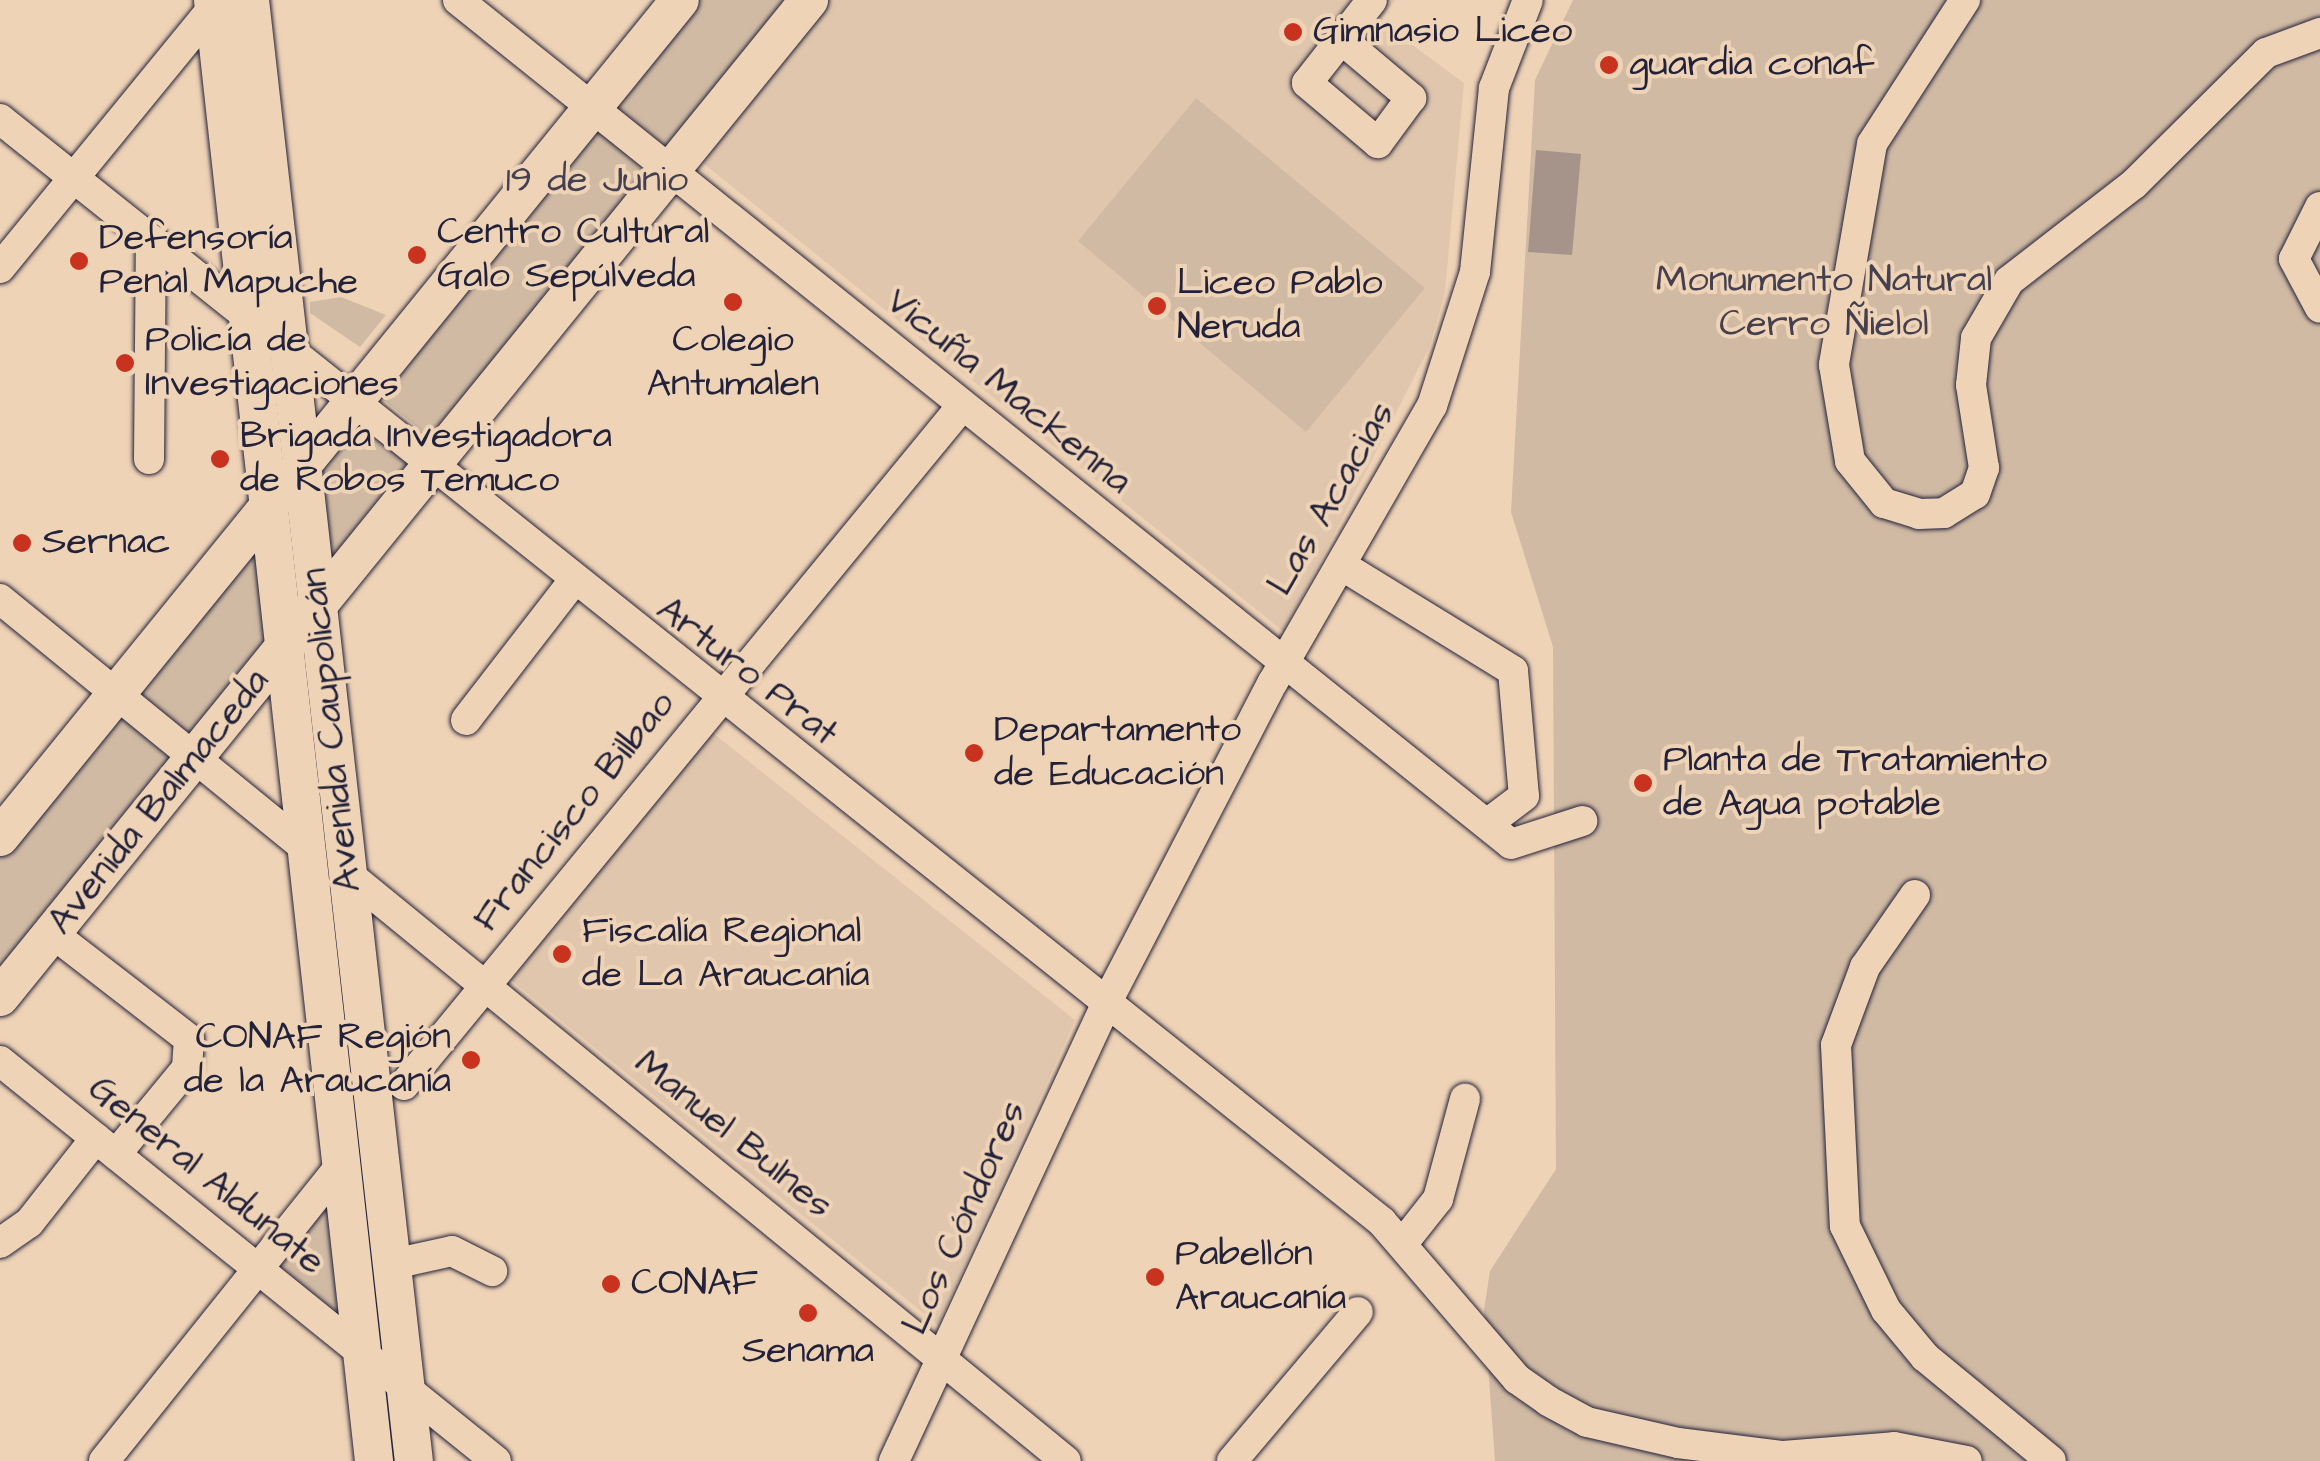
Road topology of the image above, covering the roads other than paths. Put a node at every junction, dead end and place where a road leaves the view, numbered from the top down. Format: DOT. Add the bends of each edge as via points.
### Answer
graph roads {
  1 [pos="458,0"];
  2 [pos="680,0"];
  3 [pos="808,0"];
  4 [pos="1372,0"];
  5 [pos="1528,0"];
  6 [pos="1965,0"];
  7 [pos="224,1"];
  8 [pos="2320,33"];
  9 [pos="1341,39"];
  10 [pos="591,110"];
  11 [pos="0,119"];
  12 [pos="668,172"];
  13 [pos="73,178"];
  14 [pos="2320,207"];
  15 [pos="151,242"];
  16 [pos="0,268"];
  17 [pos="2320,308"];
  18 [pos="247,320"];
  19 [pos="288,353"];
  20 [pos="354,406"];
  21 [pos="962,406"];
  22 [pos="149,458"];
  23 [pos="429,467"];
  24 [pos="301,472"];
  25 [pos="270,508"];
  26 [pos="1341,565"];
  27 [pos="572,583"];
  28 [pos="0,599"];
  29 [pos="319,605"];
  30 [pos="284,648"];
  31 [pos="1284,662"];
  32 [pos="117,694"];
  33 [pos="718,700"];
  34 [pos="466,720"];
  35 [pos="194,757"];
  36 [pos="1582,821"];
  37 [pos="1487,824"];
  38 [pos="0,837"];
  39 [pos="308,850"];
  40 [pos="348,874"];
  41 [pos="1915,895"];
  42 [pos="352,913"];
  43 [pos="52,933"];
  44 [pos="485,987"];
  45 [pos="0,997"];
  46 [pos="1105,1005"];
  47 [pos="0,1061"];
  48 [pos="404,1085"];
  49 [pos="1465,1099"];
  50 [pos="106,1146"];
  51 [pos="340,1165"];
  52 [pos="1404,1242"];
  53 [pos="0,1243"];
  54 [pos="393,1264"];
  55 [pos="257,1268"];
  56 [pos="492,1271"];
  57 [pos="1358,1312"];
  58 [pos="402,1345"];
  59 [pos="361,1352"];
  60 [pos="946,1358"];
  61 [pos="408,1390"];
  62 [pos="104,1461"];
  63 [pos="374,1461"];
  64 [pos="414,1461"];
  65 [pos="496,1461"];
  66 [pos="894,1461"];
  67 [pos="1066,1461"];
  68 [pos="1232,1461"];
  69 [pos="1966,1461"];
  70 [pos="2050,1461"];
  1 -- 10 [label="street, Vicuña Mackenna"];
  2 -- 10 [label="main road"];
  3 -- 12 [label="main road, Avenida Balmaceda"];
  4 -- 9 [label="street"];
  5 -- 26 [label="street, Las Acacias" via="1494,88 1475,272 1456,352"];
  6 -- 8 [label="street" via="1872,144 1834,365 1850,461 1884,504 1919,514 1963,506 1975,494 1984,468 1971,386 1976,338 2008,282 2134,184 2266,53"];
  7 -- 13 [label="street"];
  7 -- 18 [label="main road, Avenida Caupolicán"];
  7 -- 19 [label="main road, Avenida Caupolicán"];
  10 -- 12 [label="street, Vicuña Mackenna"];
  10 -- 20 [label="main road"];
  11 -- 13 [label="street, Arturo Prat"];
  12 -- 21 [label="street, Vicuña Mackenna"];
  12 -- 23 [label="main road, Avenida Balmaceda"];
  13 -- 15 [label="street, Arturo Prat"];
  13 -- 16 [label="street"];
  14 -- 17 [label="street" via="2294,259"];
  15 -- 18 [label="street, Arturo Prat"];
  15 -- 22 [label="street"];
  18 -- 19 [label="street, Arturo Prat"];
  18 -- 25 [label="main road, Avenida Caupolicán"];
  19 -- 20 [label="street, Arturo Prat"];
  19 -- 24 [label="main road, Avenida Caupolicán"];
  20 -- 23 [label="street, Arturo Prat"];
  20 -- 24 [label="main road"];
  21 -- 31 [label="street, Vicuña Mackenna"];
  21 -- 33 [label="street, Francisco Bilbao"];
  23 -- 27 [label="street, Arturo Prat"];
  23 -- 29 [label="main road, Avenida Balmaceda"];
  24 -- 25 [label="main road"];
  24 -- 29 [label="main road, Avenida Caupolicán"];
  25 -- 30 [label="main road, Avenida Caupolicán"];
  25 -- 32 [label="main road"];
  26 -- 31 [label="street, Las Acacias"];
  26 -- 37 [label="street" via="1512,671 1524,796"];
  27 -- 33 [label="street, Arturo Prat"];
  27 -- 34 [label="street"];
  28 -- 32 [label="street"];
  29 -- 30 [label="main road, Avenida Balmaceda"];
  29 -- 40 [label="main road, Avenida Caupolicán"];
  30 -- 35 [label="main road, Avenida Balmaceda"];
  30 -- 39 [label="main road, Avenida Caupolicán"];
  31 -- 37 [label="street, Vicuña Mackenna"];
  31 -- 46 [label="street, Las Acacias"];
  32 -- 35 [label="street"];
  32 -- 38 [label="main road"];
  33 -- 44 [label="street, Francisco Bilbao"];
  33 -- 46 [label="street, Arturo Prat"];
  35 -- 39 [label="street"];
  35 -- 43 [label="main road, Avenida Balmaceda"];
  36 -- 37 [label="street, Vicuña Mackenna" via="1511,844"];
  39 -- 42 [label="main road"];
  39 -- 51 [label="main road, Avenida Caupolicán"];
  40 -- 42 [label="main road, Avenida Caupolicán"];
  40 -- 44 [label="street, Manuel Bulnes"];
  41 -- 70 [label="street" via="1864,967 1836,1046 1845,1226 1886,1310 1925,1357"];
  42 -- 54 [label="main road, Avenida Caupolicán"];
  43 -- 45 [label="main road, Avenida Balmaceda"];
  43 -- 50 [label="street" via="188,1039 187,1068"];
  44 -- 48 [label="street, Francisco Bilbao"];
  44 -- 60 [label="street, Manuel Bulnes"];
  46 -- 52 [label="street, Arturo Prat"];
  46 -- 60 [label="street, Los Cóndores"];
  47 -- 50 [label="street, General Aldunate"];
  49 -- 52 [label="street" via="1438,1199"];
  50 -- 53 [label="street"];
  50 -- 55 [label="street, General Aldunate"];
  51 -- 55 [label="street"];
  51 -- 59 [label="main road, Avenida Caupolicán"];
  52 -- 69 [label="street, Arturo Prat" via="1492,1349 1548,1401 1624,1430 1784,1456 1894,1447"];
  54 -- 56 [label="street" via="452,1251"];
  54 -- 58 [label="main road, Avenida Caupolicán"];
  55 -- 59 [label="street, General Aldunate"];
  55 -- 62 [label="street"];
  57 -- 68 [label="street"];
  58 -- 59 [label="street"];
  58 -- 61 [label="main road, Avenida Caupolicán"];
  59 -- 61 [label="street, General Aldunate"];
  59 -- 63 [label="main road, Avenida Caupolicán"];
  60 -- 66 [label="street, Los Cóndores"];
  60 -- 67 [label="street, Manuel Bulnes"];
  61 -- 64 [label="main road, Avenida Caupolicán"];
  61 -- 65 [label="street, General Aldunate"];
}
